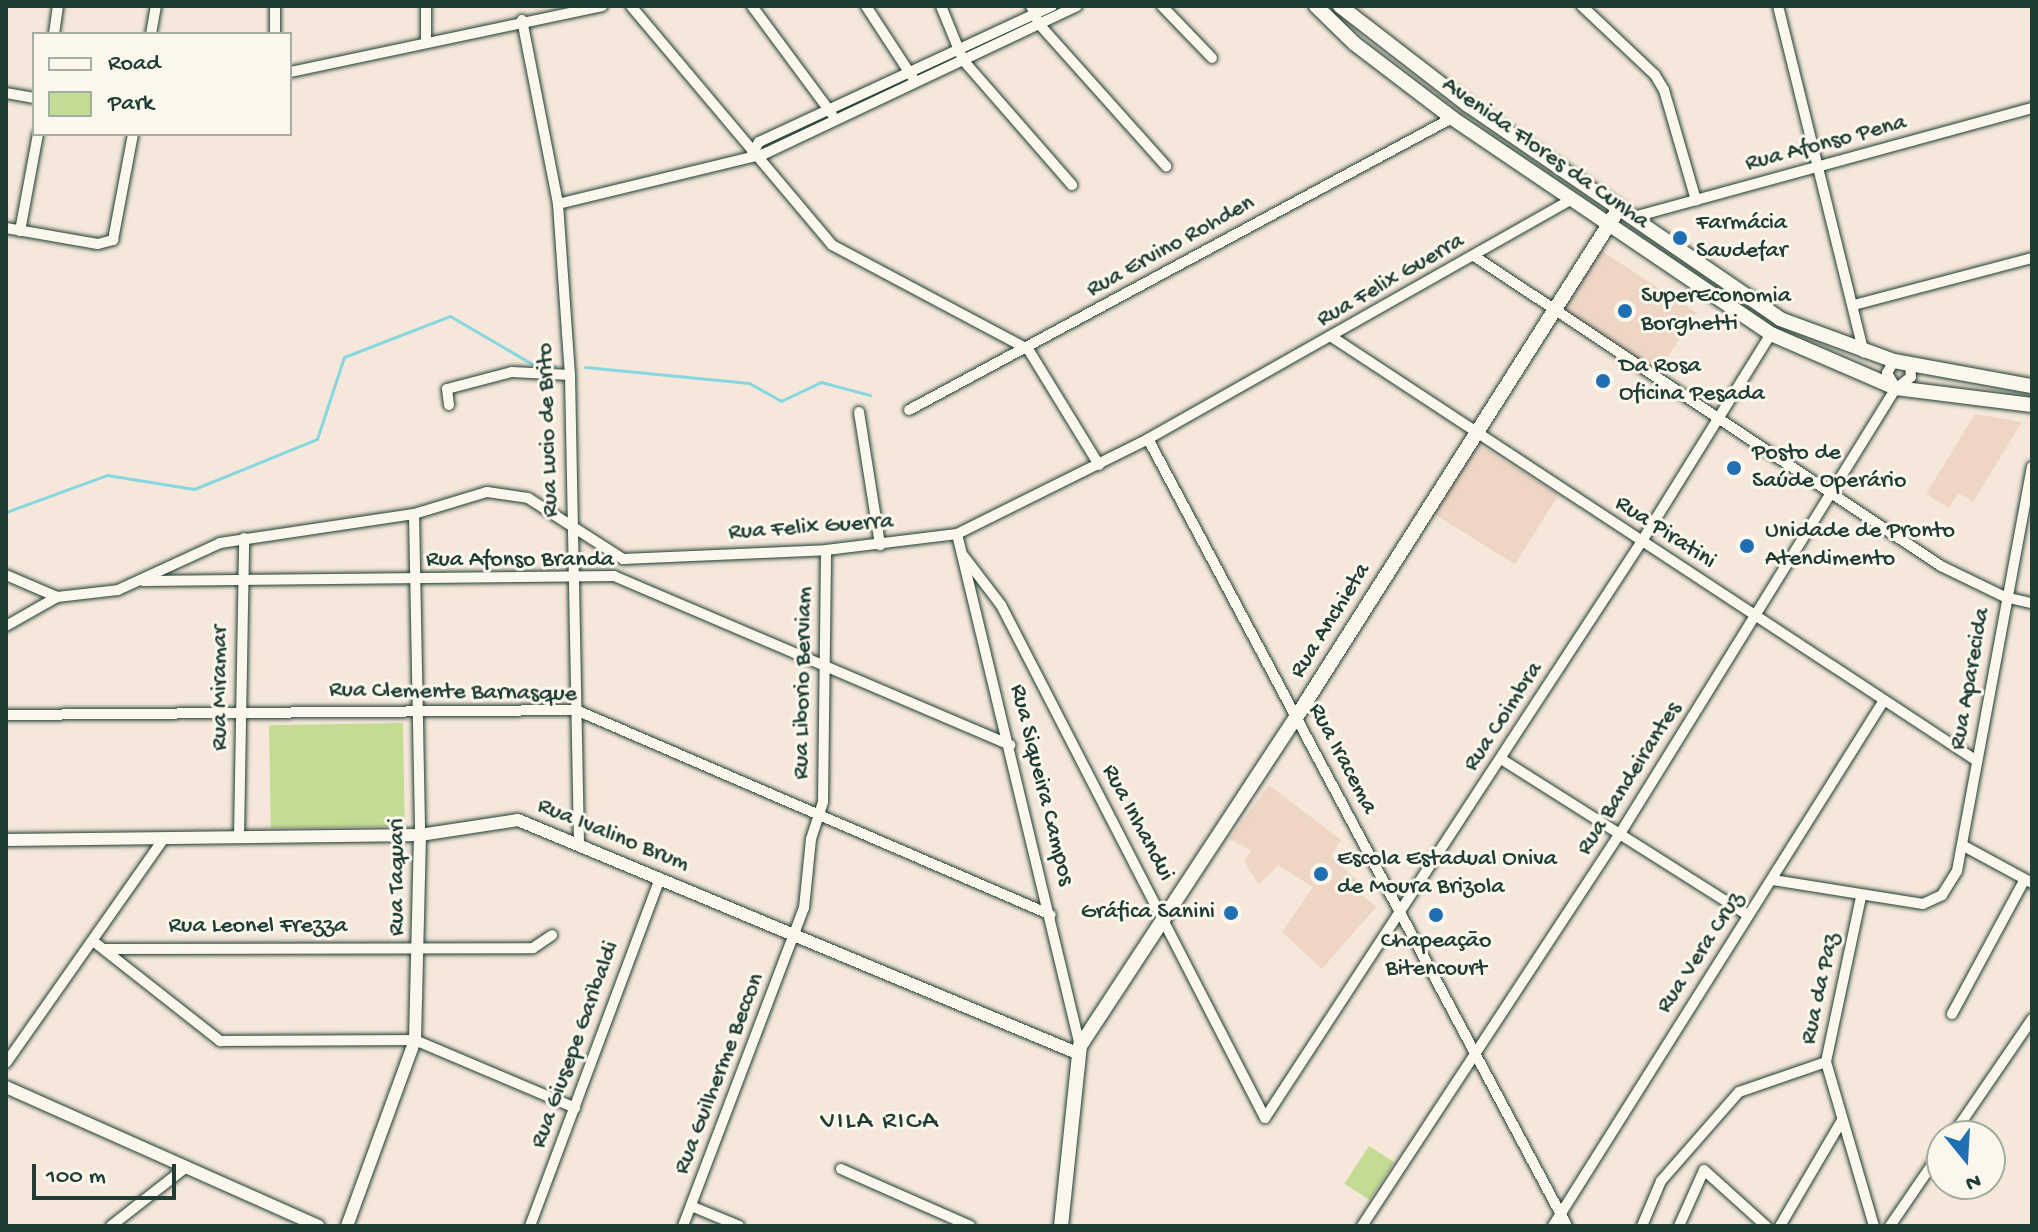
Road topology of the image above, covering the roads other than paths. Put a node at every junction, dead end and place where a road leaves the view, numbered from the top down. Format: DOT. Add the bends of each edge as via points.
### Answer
graph roads {
  1 [pos="58,6"];
  2 [pos="156,6"];
  3 [pos="275,6"];
  4 [pos="426,6"];
  5 [pos="602,6"];
  6 [pos="631,6"];
  7 [pos="752,6"];
  8 [pos="866,6"];
  9 [pos="941,6"];
  10 [pos="1052,6"];
  11 [pos="1077,6"];
  12 [pos="1162,6"];
  13 [pos="1316,6"];
  14 [pos="1340,6"];
  15 [pos="1582,6"];
  16 [pos="1778,6"];
  17 [pos="1035,15"];
  18 [pos="522,20"];
  19 [pos="54,32"];
  20 [pos="151,32"];
  21 [pos="275,32"];
  22 [pos="426,41"];
  23 [pos="960,55"];
  24 [pos="1212,58"];
  25 [pos="292,72"];
  26 [pos="913,77"];
  27 [pos="6,93"];
  28 [pos="32,98"];
  29 [pos="2032,108"];
  30 [pos="828,110"];
  31 [pos="1452,118"];
  32 [pos="836,119"];
  33 [pos="38,136"];
  34 [pos="133,136"];
  35 [pos="752,154"];
  36 [pos="1166,166"];
  37 [pos="1818,167"];
  38 [pos="1072,185"];
  39 [pos="1572,199"];
  40 [pos="1696,200"];
  41 [pos="558,204"];
  42 [pos="1624,214"];
  43 [pos="1608,224"];
  44 [pos="6,228"];
  45 [pos="20,231"];
  46 [pos="1474,256"];
  47 [pos="2032,258"];
  48 [pos="1854,305"];
  49 [pos="1553,311"];
  50 [pos="1771,334"];
  51 [pos="1332,337"];
  52 [pos="1028,349"];
  53 [pos="1864,353"];
  54 [pos="1894,361"];
  55 [pos="1910,364"];
  56 [pos="570,375"];
  57 [pos="2032,386"];
  58 [pos="1896,388"];
  59 [pos="449,405"];
  60 [pos="2032,405"];
  61 [pos="909,410"];
  62 [pos="859,412"];
  63 [pos="1717,421"];
  64 [pos="1475,432"];
  65 [pos="1148,439"];
  66 [pos="1099,465"];
  67 [pos="2032,467"];
  68 [pos="1831,495"];
  69 [pos="414,514"];
  70 [pos="572,523"];
  71 [pos="957,534"];
  72 [pos="244,538"];
  73 [pos="1642,541"];
  74 [pos="880,545"];
  75 [pos="826,550"];
  76 [pos="962,554"];
  77 [pos="6,575"];
  78 [pos="575,576"];
  79 [pos="243,579"];
  80 [pos="141,581"];
  81 [pos="416,581"];
  82 [pos="57,597"];
  83 [pos="2005,597"];
  84 [pos="2032,603"];
  85 [pos="1756,616"];
  86 [pos="6,626"];
  87 [pos="824,663"];
  88 [pos="1883,702"];
  89 [pos="417,709"];
  90 [pos="576,710"];
  91 [pos="241,712"];
  92 [pos="6,715"];
  93 [pos="1297,716"];
  94 [pos="1010,745"];
  95 [pos="1501,759"];
  96 [pos="1977,761"];
  97 [pos="818,815"];
  98 [pos="1621,832"];
  99 [pos="420,835"];
  100 [pos="239,837"];
  101 [pos="6,840"];
  102 [pos="163,840"];
  103 [pos="579,842"];
  104 [pos="1962,845"];
  105 [pos="660,878"];
  106 [pos="1773,880"];
  107 [pos="2029,881"];
  108 [pos="1861,897"];
  109 [pos="1401,913"];
  110 [pos="1051,915"];
  111 [pos="1748,915"];
  112 [pos="1163,916"];
  113 [pos="552,935"];
  114 [pos="794,936"];
  115 [pos="93,941"];
  116 [pos="420,946"];
  117 [pos="104,949"];
  118 [pos="1952,1014"];
  119 [pos="2032,1019"];
  120 [pos="415,1040"];
  121 [pos="1078,1050"];
  122 [pos="1476,1055"];
  123 [pos="1826,1062"];
  124 [pos="6,1063"];
  125 [pos="6,1087"];
  126 [pos="575,1108"];
  127 [pos="1265,1118"];
  128 [pos="1963,1120"];
  129 [pos="1841,1122"];
  130 [pos="185,1168"];
  131 [pos="841,1169"];
  132 [pos="1926,1173"];
  133 [pos="691,1206"];
  134 [pos="1560,1213"];
  135 [pos="1680,1223"];
  136 [pos="111,1226"];
  137 [pos="318,1226"];
  138 [pos="347,1226"];
  139 [pos="530,1226"];
  140 [pos="683,1226"];
  141 [pos="739,1226"];
  142 [pos="970,1226"];
  143 [pos="1061,1226"];
  144 [pos="1362,1226"];
  145 [pos="1553,1226"];
  146 [pos="1567,1226"];
  147 [pos="1642,1226"];
  148 [pos="1766,1226"];
  149 [pos="1780,1226"];
  150 [pos="1874,1226"];
  151 [pos="1890,1226"];
  1 -- 19 [label="street"];
  2 -- 20 [label="street"];
  3 -- 21 [label="street"];
  4 -- 22 [label="street"];
  5 -- 18 [label="street"];
  6 -- 35 [label="street"];
  7 -- 30 [label="street"];
  8 -- 26 [label="street"];
  9 -- 23 [label="street"];
  10 -- 17 [label="street"];
  11 -- 17 [label="street"];
  12 -- 24 [label="street"];
  13 -- 31 [label="main road, Avenida Flores da Cunha" via="1376,61"];
  14 -- 42 [label="main road, Avenida Flores da Cunha" via="1442,87"];
  15 -- 40 [label="street" via="1655,75 1664,90"];
  16 -- 37 [label="street"];
  17 -- 23 [label="street"];
  17 -- 36 [label="street"];
  18 -- 22 [label="street"];
  18 -- 41 [label="street, Rua Lucio de Brito"];
  22 -- 25 [label="street"];
  23 -- 26 [label="street"];
  23 -- 38 [label="street"];
  26 -- 30 [label="street"];
  26 -- 32 [label="street"];
  27 -- 28 [label="street"];
  29 -- 37 [label="street, Rua Afonso Pena"];
  30 -- 32 [label="street"];
  30 -- 35 [label="street" via="759,142"];
  31 -- 39 [label="main road, Avenida Flores da Cunha"];
  31 -- 52 [label="street, Rua Ervino Rohden"];
  32 -- 35 [label="street" via="764,154"];
  33 -- 45 [label="street"];
  34 -- 45 [label="street" via="116,234 98,244"];
  35 -- 41 [label="street"];
  35 -- 52 [label="street" via="832,245"];
  37 -- 40 [label="street, Rua Afonso Pena"];
  37 -- 48 [label="street"];
  39 -- 43 [label="main road, Avenida Flores da Cunha"];
  39 -- 46 [label="street, Rua Felix Guerra"];
  40 -- 42 [label="street, Rua Afonso Pena"];
  41 -- 56 [label="street, Rua Lucio de Brito"];
  42 -- 43 [label="main road, Rua Anchieta"];
  42 -- 53 [label="main road, Avenida Flores da Cunha" via="1780,319"];
  43 -- 49 [label="main road, Rua Anchieta"];
  43 -- 50 [label="main road, Avenida Flores da Cunha"];
  44 -- 45 [label="street"];
  46 -- 49 [label="street"];
  46 -- 51 [label="street, Rua Felix Guerra"];
  47 -- 48 [label="street"];
  48 -- 53 [label="street"];
  49 -- 63 [label="street"];
  49 -- 64 [label="main road, Rua Anchieta"];
  50 -- 58 [label="main road, Avenida Flores da Cunha"];
  50 -- 63 [label="street, Rua Coimbra"];
  51 -- 64 [label="street, Rua Piratini"];
  51 -- 65 [label="street, Rua Felix Guerra"];
  52 -- 61 [label="street, Rua Ervino Rohden"];
  52 -- 66 [label="street"];
  53 -- 54 [label="main road, Avenida Flores da Cunha"];
  54 -- 55 [label="main road, Avenida Flores da Cunha"];
  54 -- 58 [label="street" via="1887,373"];
  55 -- 57 [label="main road, Avenida Flores da Cunha"];
  55 -- 58 [label="street, Rua Bandeirantes" via="1908,381"];
  56 -- 59 [label="street" via="499,375 447,389"];
  56 -- 70 [label="street, Rua Lucio de Brito"];
  58 -- 60 [label="main road, Avenida Flores da Cunha"];
  58 -- 68 [label="street, Rua Bandeirantes"];
  62 -- 74 [label="street"];
  63 -- 68 [label="street"];
  63 -- 73 [label="street, Rua Coimbra"];
  64 -- 73 [label="street, Rua Piratini"];
  64 -- 93 [label="main road, Rua Anchieta"];
  65 -- 66 [label="street, Rua Felix Guerra"];
  65 -- 93 [label="street, Rua Iracema"];
  66 -- 71 [label="street, Rua Felix Guerra"];
  67 -- 83 [label="street, Rua Aparecida"];
  68 -- 83 [label="street" via="1941,566"];
  68 -- 85 [label="street, Rua Bandeirantes"];
  69 -- 70 [label="street, Rua Felix Guerra" via="487,492 528,498"];
  69 -- 72 [label="street, Rua Felix Guerra"];
  69 -- 81 [label="street, Rua Taquari"];
  70 -- 75 [label="street, Rua Felix Guerra" via="623,559"];
  70 -- 78 [label="street, Rua Lucio de Brito"];
  71 -- 74 [label="street, Rua Felix Guerra"];
  71 -- 76 [label="street, Rua Siqueira Campos"];
  72 -- 79 [label="street, Rua Miramar"];
  72 -- 80 [label="street, Rua Felix Guerra" via="197,552"];
  73 -- 85 [label="street, Rua Piratini"];
  73 -- 95 [label="street, Rua Coimbra"];
  74 -- 75 [label="street, Rua Felix Guerra"];
  75 -- 87 [label="street, Rua Liborio Berviam"];
  76 -- 94 [label="street, Rua Siqueira Campos"];
  76 -- 112 [label="street, Rua Inhandui" via="1001,605"];
  77 -- 82 [label="street, Rua Felix Guerra"];
  78 -- 81 [label="street, Rua Afonso Branda"];
  78 -- 87 [label="street, Rua Afonso Branda" via="614,576"];
  78 -- 90 [label="street, Rua Lucio de Brito"];
  79 -- 80 [label="street, Rua Afonso Branda"];
  79 -- 81 [label="street, Rua Afonso Branda"];
  79 -- 91 [label="street, Rua Miramar"];
  80 -- 82 [label="street, Rua Felix Guerra" via="118,590"];
  81 -- 89 [label="street, Rua Taquari"];
  82 -- 86 [label="street"];
  83 -- 84 [label="street"];
  83 -- 96 [label="street, Rua Aparecida"];
  85 -- 88 [label="street, Rua Piratini"];
  85 -- 98 [label="street, Rua Bandeirantes"];
  87 -- 94 [label="street, Rua Afonso Branda"];
  87 -- 97 [label="street, Rua Liborio Berviam" via="823,802"];
  88 -- 96 [label="street, Rua Piratini"];
  88 -- 106 [label="street, Rua Vera Cruz"];
  89 -- 90 [label="street, Rua Clemente Barnasque"];
  89 -- 91 [label="street, Rua Clemente Barnasque"];
  89 -- 99 [label="street, Rua Taquari"];
  90 -- 97 [label="street, Rua Clemente Barnasque"];
  90 -- 103 [label="street, Rua Lucio de Brito"];
  91 -- 92 [label="street, Rua Clemente Barnasque"];
  91 -- 100 [label="street, Rua Miramar"];
  93 -- 109 [label="street, Rua Iracema"];
  93 -- 112 [label="main road, Rua Anchieta"];
  94 -- 110 [label="street, Rua Siqueira Campos"];
  95 -- 98 [label="street"];
  95 -- 109 [label="street, Rua Coimbra"];
  96 -- 104 [label="street, Rua Aparecida"];
  97 -- 110 [label="street, Rua Clemente Barnasque"];
  97 -- 114 [label="street, Rua Liborio Berviam" via="804,908"];
  98 -- 111 [label="street"];
  98 -- 122 [label="street, Rua Bandeirantes"];
  99 -- 100 [label="street, Rua Ivalino Brum"];
  99 -- 103 [label="street, Rua Ivalino Brum" via="518,820"];
  99 -- 116 [label="street, Rua Taquari"];
  100 -- 102 [label="street, Rua Ivalino Brum"];
  101 -- 102 [label="street, Rua Ivalino Brum"];
  102 -- 115 [label="street"];
  103 -- 105 [label="street, Rua Ivalino Brum"];
  104 -- 107 [label="street"];
  104 -- 108 [label="street, Rua Aparecida" via="1957,871 1942,895 1923,904"];
  105 -- 114 [label="street, Rua Ivalino Brum"];
  105 -- 126 [label="street, Rua Giusepe Garibaldi"];
  106 -- 108 [label="street"];
  106 -- 111 [label="street, Rua Vera Cruz"];
  107 -- 118 [label="street"];
  108 -- 123 [label="street, Rua da Paz"];
  109 -- 122 [label="street, Rua Iracema"];
  109 -- 127 [label="street, Rua Coimbra"];
  110 -- 121 [label="street, Rua Siqueira Campos"];
  111 -- 134 [label="street, Rua Vera Cruz"];
  112 -- 121 [label="main road, Rua Anchieta"];
  112 -- 127 [label="street, Rua Inhandui"];
  113 -- 116 [label="street, Rua Leonel Frezza" via="533,948"];
  114 -- 121 [label="street, Rua Ivalino Brum"];
  114 -- 133 [label="street, Rua Guilherme Beccon"];
  115 -- 117 [label="street"];
  115 -- 124 [label="street"];
  116 -- 117 [label="street, Rua Leonel Frezza"];
  116 -- 120 [label="street, Rua Taquari"];
  117 -- 120 [label="street" via="220,1041"];
  119 -- 128 [label="street"];
  120 -- 126 [label="street"];
  120 -- 138 [label="street, Rua Taquari"];
  121 -- 143 [label="main road, Rua Siqueira Campos"];
  122 -- 134 [label="street, Rua Iracema"];
  122 -- 144 [label="street, Rua Bandeirantes"];
  123 -- 129 [label="street, Rua da Paz"];
  123 -- 147 [label="street" via="1739,1092 1661,1181"];
  125 -- 130 [label="street"];
  126 -- 139 [label="street, Rua Giusepe Garibaldi"];
  129 -- 149 [label="street"];
  129 -- 150 [label="street, Rua da Paz"];
  130 -- 136 [label="street"];
  130 -- 137 [label="street"];
  131 -- 142 [label="street"];
  132 -- 151 [label="street"];
  133 -- 140 [label="street, Rua Guilherme Beccon"];
  133 -- 141 [label="street"];
  134 -- 145 [label="street, Rua Vera Cruz"];
  134 -- 146 [label="street, Rua Iracema"];
  135 -- 148 [label="street" via="1704,1170"];
}
